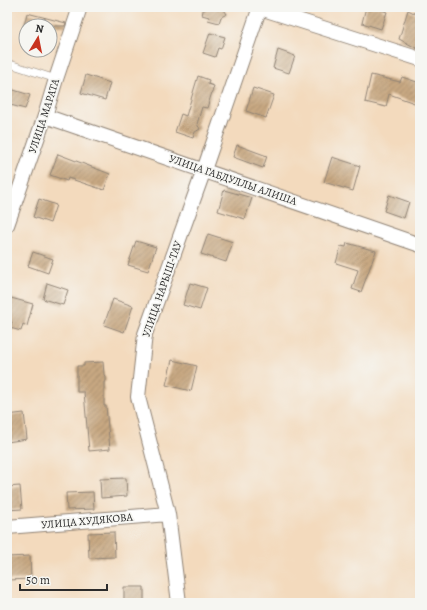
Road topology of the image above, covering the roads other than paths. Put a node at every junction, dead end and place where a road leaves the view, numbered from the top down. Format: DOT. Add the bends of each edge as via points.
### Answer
graph roads {
  1 [pos="80,7"];
  2 [pos="260,8"];
  3 [pos="420,59"];
  4 [pos="7,63"];
  5 [pos="56,79"];
  6 [pos="45,116"];
  7 [pos="204,170"];
  8 [pos="7,225"];
  9 [pos="420,245"];
  10 [pos="168,514"];
  11 [pos="7,527"];
  12 [pos="179,603"];
  1 -- 5 [label="street, УЛИЦА МАРАТА"];
  2 -- 3 [label="street"];
  2 -- 7 [label="street, УЛИЦА НАРЫШ-ТАУ"];
  4 -- 5 [label="lane"];
  5 -- 6 [label="street, УЛИЦА МАРАТА"];
  6 -- 7 [label="street, УЛИЦА ГАБДУЛЛЫ АЛИША"];
  6 -- 8 [label="street, УЛИЦА МАРАТА"];
  7 -- 9 [label="street, УЛИЦА ГАБДУЛЛЫ АЛИША"];
  7 -- 10 [label="street, УЛИЦА НАРЫШ-ТАУ" via="145,334 138,397"];
  10 -- 11 [label="street, УЛИЦА ХУДЯКОВА"];
  10 -- 12 [label="street, УЛИЦА НАРЫШ-ТАУ"];
}
